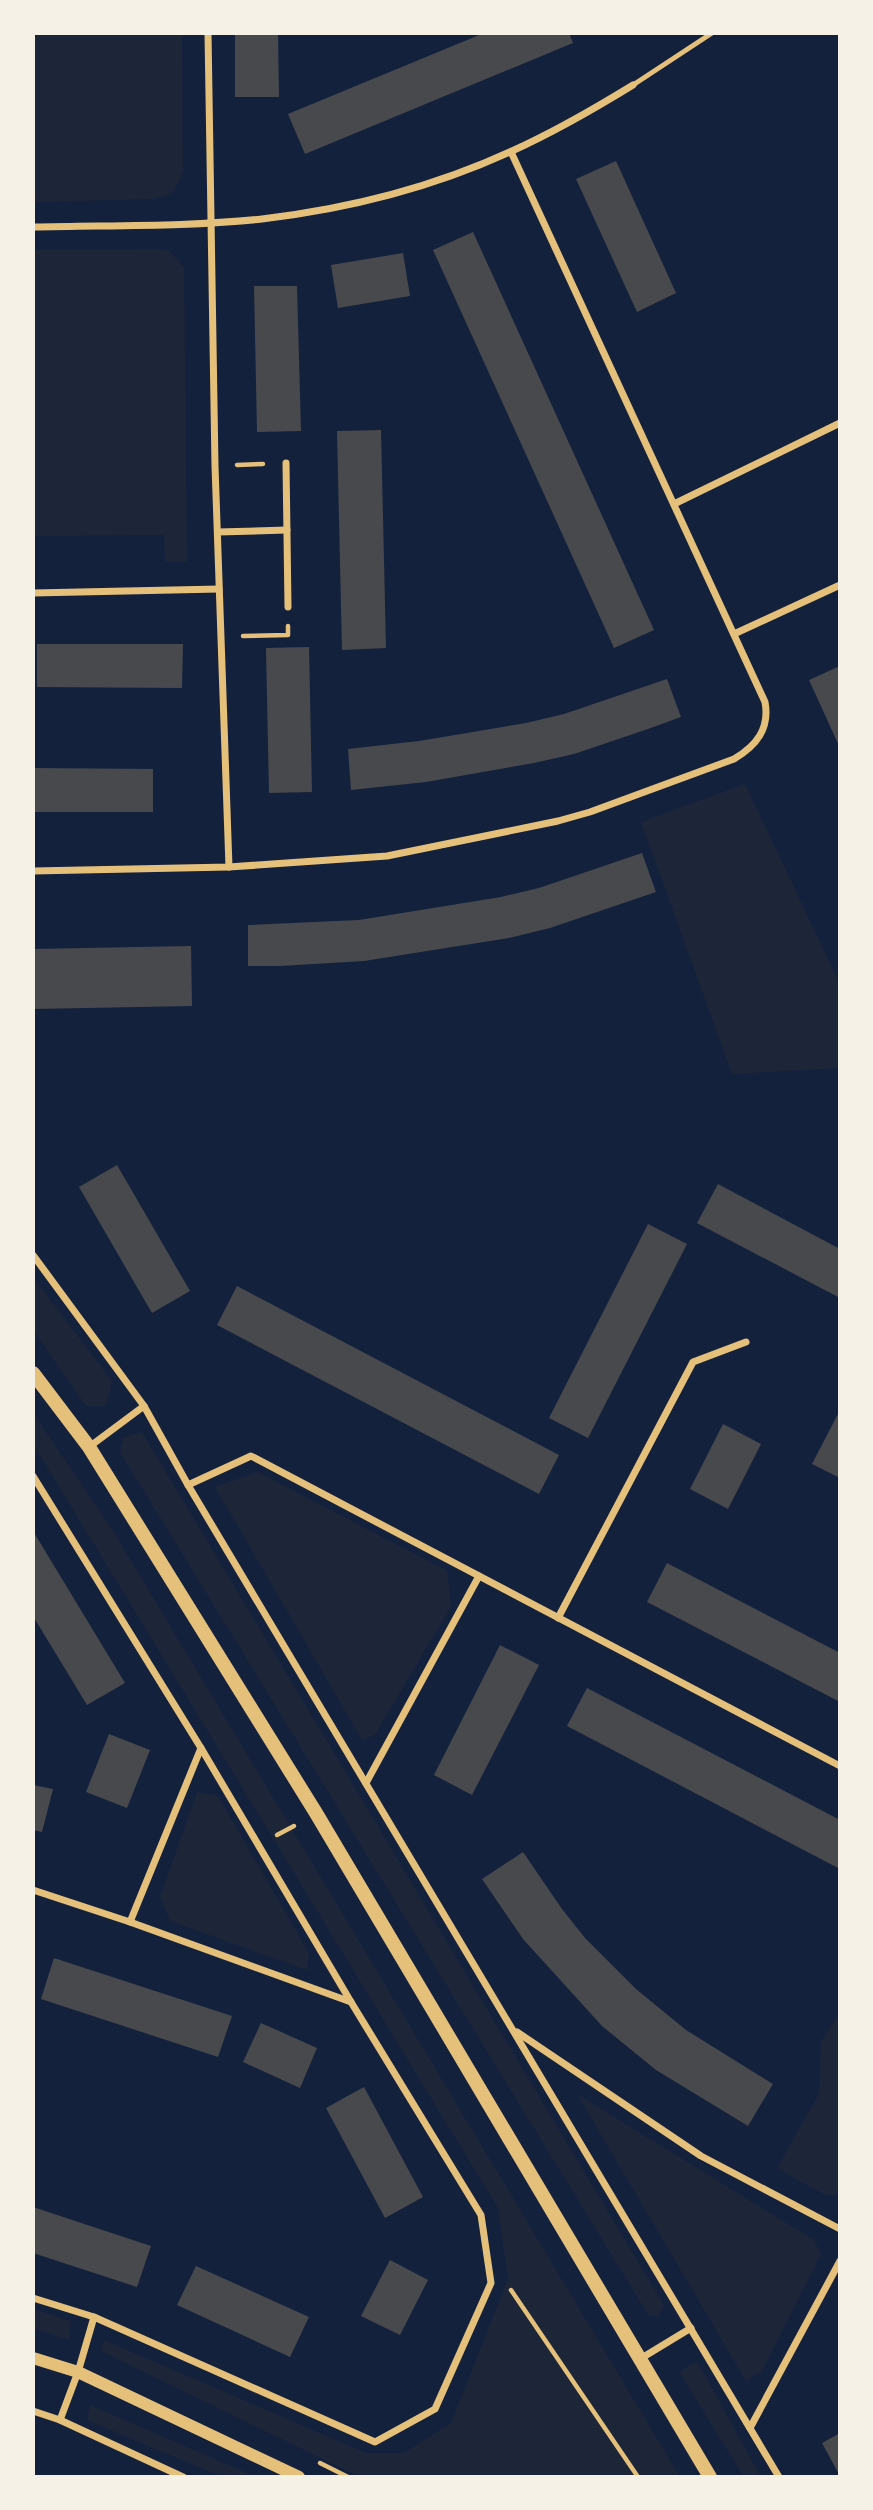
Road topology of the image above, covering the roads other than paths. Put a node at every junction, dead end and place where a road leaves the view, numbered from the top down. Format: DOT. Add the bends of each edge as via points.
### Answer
graph roads {
  1 [pos="208,33"];
  2 [pos="712,33"];
  3 [pos="633,85"];
  4 [pos="511,152"];
  5 [pos="211,223"];
  6 [pos="33,227"];
  7 [pos="840,423"];
  8 [pos="286,463"];
  9 [pos="674,504"];
  10 [pos="287,530"];
  11 [pos="218,532"];
  12 [pos="840,585"];
  13 [pos="219,589"];
  14 [pos="33,593"];
  15 [pos="288,607"];
  16 [pos="734,634"];
  17 [pos="229,867"];
  18 [pos="33,871"];
  19 [pos="33,1255"];
  20 [pos="746,1342"];
  21 [pos="33,1373"];
  22 [pos="144,1406"];
  23 [pos="89,1447"];
  24 [pos="33,1476"];
  25 [pos="188,1485"];
  26 [pos="479,1576"];
  27 [pos="558,1618"];
  28 [pos="201,1748"];
  29 [pos="840,1766"];
  30 [pos="366,1783"];
  31 [pos="33,1890"];
  32 [pos="130,1922"];
  33 [pos="351,2002"];
  34 [pos="513,2030"];
  35 [pos="840,2229"];
  36 [pos="840,2261"];
  37 [pos="33,2298"];
  38 [pos="94,2317"];
  39 [pos="691,2328"];
  40 [pos="33,2358"];
  41 [pos="640,2359"];
  42 [pos="78,2372"];
  43 [pos="33,2411"];
  44 [pos="60,2420"];
  45 [pos="750,2428"];
  46 [pos="183,2477"];
  47 [pos="299,2477"];
  48 [pos="710,2477"];
  49 [pos="779,2477"];
  1 -- 5 [label="street"];
  2 -- 3 [label="lane"];
  3 -- 4 [label="street"];
  4 -- 5 [label="street" via="387,196"];
  4 -- 9 [label="street"];
  5 -- 6 [label="street"];
  5 -- 11 [label="street"];
  7 -- 9 [label="street"];
  8 -- 10 [label="street"];
  9 -- 16 [label="street"];
  10 -- 11 [label="street"];
  10 -- 15 [label="street"];
  11 -- 13 [label="street"];
  12 -- 16 [label="street"];
  13 -- 14 [label="street"];
  13 -- 17 [label="street"];
  16 -- 17 [label="street" via="768,716 758,740 734,760 542,825 387,856"];
  17 -- 18 [label="street"];
  19 -- 22 [label="street"];
  20 -- 27 [label="street" via="692,1362"];
  21 -- 23 [label="main road"];
  22 -- 23 [label="street"];
  22 -- 25 [label="street"];
  23 -- 41 [label="main road" via="308,1801"];
  24 -- 28 [label="street"];
  25 -- 26 [label="street" via="251,1456"];
  25 -- 30 [label="street"];
  26 -- 27 [label="street"];
  26 -- 30 [label="street"];
  27 -- 29 [label="street"];
  28 -- 32 [label="street"];
  28 -- 33 [label="street"];
  30 -- 34 [label="street"];
  31 -- 32 [label="street"];
  32 -- 33 [label="street"];
  33 -- 38 [label="street" via="481,2215 491,2283 435,2409 375,2442"];
  34 -- 35 [label="street" via="701,2156"];
  34 -- 39 [label="street"];
  36 -- 45 [label="street"];
  37 -- 38 [label="street"];
  38 -- 42 [label="street"];
  39 -- 41 [label="street"];
  39 -- 45 [label="street"];
  40 -- 42 [label="street"];
  41 -- 48 [label="main road"];
  42 -- 44 [label="street"];
  42 -- 47 [label="street"];
  43 -- 44 [label="street"];
  44 -- 46 [label="street"];
  45 -- 49 [label="street"];
}
